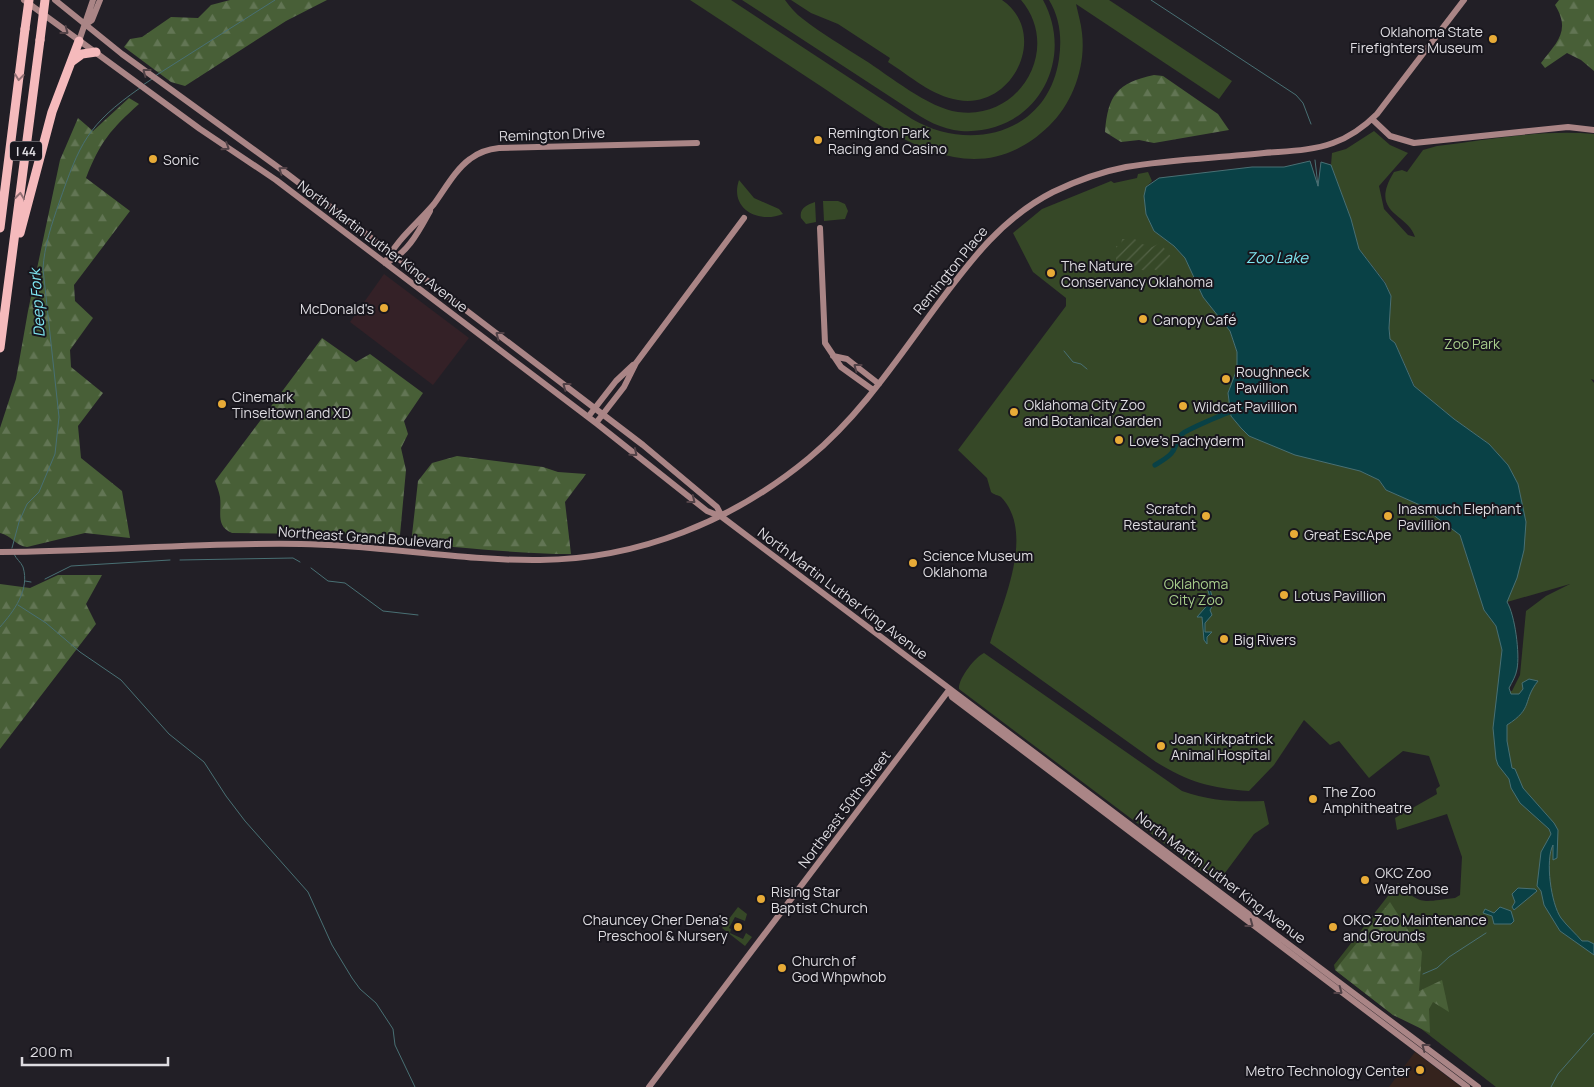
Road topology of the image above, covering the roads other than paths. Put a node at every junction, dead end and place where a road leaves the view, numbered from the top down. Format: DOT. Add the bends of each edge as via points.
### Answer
graph roads {
  1 [pos="24,0"];
  2 [pos="29,0"];
  3 [pos="45,0"];
  4 [pos="55,0"];
  5 [pos="100,0"];
  6 [pos="1464,0"];
  7 [pos="92,2"];
  8 [pos="74,14"];
  9 [pos="85,25"];
  10 [pos="79,41"];
  11 [pos="96,52"];
  12 [pos="71,62"];
  13 [pos="1372,119"];
  14 [pos="1594,130"];
  15 [pos="697,143"];
  16 [pos="432,205"];
  17 [pos="744,218"];
  18 [pos="0,228"];
  19 [pos="820,228"];
  20 [pos="390,252"];
  21 [pos="398,258"];
  22 [pos="12,262"];
  23 [pos="385,263"];
  24 [pos="0,348"];
  25 [pos="834,356"];
  26 [pos="636,363"];
  27 [pos="879,384"];
  28 [pos="873,390"];
  29 [pos="595,408"];
  30 [pos="603,414"];
  31 [pos="588,417"];
  32 [pos="596,423"];
  33 [pos="722,517"];
  34 [pos="0,552"];
  35 [pos="949,690"];
  36 [pos="650,1087"];
  37 [pos="1467,1087"];
  38 [pos="1478,1087"];
  1 -- 10 [label="main road, North Martin Luther King Avenue, one-way"];
  2 -- 18 [label="highway, I 44, one-way, bridge"];
  22 -- 3 [label="highway, I 44, one-way, bridge"];
  4 -- 8 [label="main road, North Martin Luther King Avenue"];
  5 -- 9 [label="main road" via="92,20"];
  6 -- 13 [label="main road"];
  7 -- 8 [label="main road"];
  7 -- 9 [label="main road"];
  8 -- 9 [label="main road, North Martin Luther King Avenue"];
  9 -- 10 [label="main road"];
  20 -- 9 [label="main road, North Martin Luther King Avenue, one-way"];
  10 -- 11 [label="main road, North Martin Luther King Avenue"];
  10 -- 12 [label="highway"];
  11 -- 12 [label="highway" via="82,54"];
  11 -- 23 [label="main road, North Martin Luther King Avenue, one-way" via="276,180"];
  12 -- 22 [label="highway" via="52,112"];
  13 -- 14 [label="main road" via="1390,136 1414,144 1568,127"];
  13 -- 27 [label="main road, Remington Place" via="1354,134 1322,146 1125,168 1080,180 1048,195 1006,223 983,246"];
  15 -- 16 [label="main road, Remington Drive" via="492,149 479,153 464,164"];
  16 -- 20 [label="main road, Remington Drive"];
  16 -- 21 [label="main road, Remington Drive" via="419,231"];
  17 -- 26 [label="main road"];
  19 -- 25 [label="main road" via="824,343"];
  20 -- 21 [label="main road, North Martin Luther King Avenue"];
  20 -- 23 [label="main road, Remington Drive"];
  21 -- 23 [label="main road"];
  29 -- 21 [label="main road, North Martin Luther King Avenue, one-way"];
  22 -- 24 [label="highway, I 44"];
  23 -- 31 [label="main road, North Martin Luther King Avenue"];
  27 -- 25 [label="main road, one-way" via="847,359"];
  25 -- 28 [label="main road" via="841,367"];
  26 -- 29 [label="main road" via="616,380"];
  26 -- 30 [label="main road" via="624,387"];
  27 -- 28 [label="main road, Remington Place"];
  28 -- 33 [label="main road, Remington Place" via="815,453"];
  29 -- 30 [label="main road, North Martin Luther King Avenue"];
  29 -- 31 [label="main road"];
  30 -- 32 [label="main road"];
  30 -- 33 [label="main road, North Martin Luther King Avenue" via="717,508"];
  31 -- 32 [label="main road, North Martin Luther King Avenue"];
  32 -- 33 [label="main road, North Martin Luther King Avenue, one-way" via="707,511"];
  33 -- 34 [label="main road, Northeast Grand Boulevard" via="629,550 576,559 484,558 266,543"];
  33 -- 35 [label="main road, North Martin Luther King Avenue"];
  35 -- 36 [label="main road, Northeast 50th Street"];
  35 -- 37 [label="main road, North Martin Luther King Avenue, one-way" via="952,697"];
  38 -- 35 [label="main road, North Martin Luther King Avenue, one-way" via="960,695"];
}
